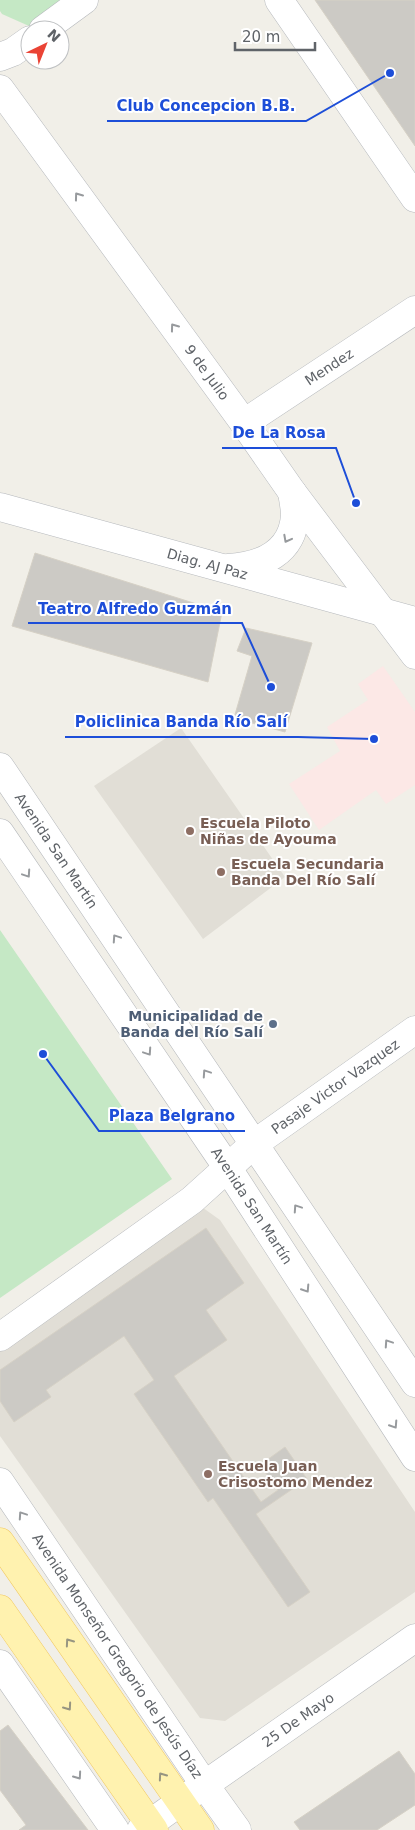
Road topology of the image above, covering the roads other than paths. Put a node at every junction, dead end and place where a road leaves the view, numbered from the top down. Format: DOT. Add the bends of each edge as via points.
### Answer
graph roads {
  1 [pos="84,0"];
  2 [pos="279,0"];
  3 [pos="57,20"];
  4 [pos="20,47"];
  5 [pos="0,57"];
  6 [pos="0,89"];
  7 [pos="415,198"];
  8 [pos="415,310"];
  9 [pos="244,422"];
  10 [pos="292,492"];
  11 [pos="0,507"];
  12 [pos="224,568"];
  13 [pos="382,612"];
  14 [pos="415,621"];
  15 [pos="415,655"];
  16 [pos="0,767"];
  17 [pos="0,833"];
  18 [pos="415,1030"];
  19 [pos="254,1144"];
  20 [pos="227,1167"];
  21 [pos="0,1337"];
  22 [pos="415,1383"];
  23 [pos="415,1457"];
  24 [pos="0,1482"];
  25 [pos="0,1542"];
  26 [pos="0,1609"];
  27 [pos="415,1638"];
  28 [pos="0,1664"];
  29 [pos="204,1784"];
  30 [pos="180,1802"];
  31 [pos="148,1828"];
  32 [pos="115,1830"];
  33 [pos="200,1830"];
  34 [pos="237,1830"];
  1 -- 3 [label="street"];
  2 -- 7 [label="street"];
  4 -- 5 [label="street"];
  9 -- 6 [label="street, 9 de Julio, one-way"];
  8 -- 9 [label="street, Mendez"];
  9 -- 10 [label="street, 9 de Julio"];
  10 -- 12 [label="street, one-way" via="295,516 289,538 277,554 244,567"];
  10 -- 13 [label="street, 9 de Julio"];
  11 -- 12 [label="street, Diag. AJ Paz"];
  12 -- 13 [label="street, Diag. AJ Paz"];
  13 -- 14 [label="street, Diag. AJ Paz"];
  13 -- 15 [label="street, 9 de Julio"];
  19 -- 16 [label="street, Avenida San Martín, one-way"];
  17 -- 20 [label="street, Avenida San Martín, one-way"];
  18 -- 19 [label="street, Pasaje Victor Vazquez"];
  19 -- 20 [label="street, Pasaje Victor Vazquez"];
  22 -- 19 [label="street, Avenida San Martín, one-way"];
  20 -- 21 [label="street, Pasaje Victor Vazquez" via="192,1200"];
  20 -- 23 [label="street, Avenida San Martín, one-way"];
  29 -- 24 [label="street, Avenida Monseñor Gregorio de Jesús Díaz, one-way"];
  30 -- 25 [label="main road, one-way"];
  26 -- 31 [label="main road, one-way"];
  27 -- 29 [label="street, 25 De Mayo"];
  28 -- 32 [label="street, one-way"];
  29 -- 30 [label="street, 25 De Mayo"];
  29 -- 34 [label="street, Avenida Monseñor Gregorio de Jesús Díaz"];
  30 -- 31 [label="street, 25 De Mayo"];
  30 -- 33 [label="main road"];
}
